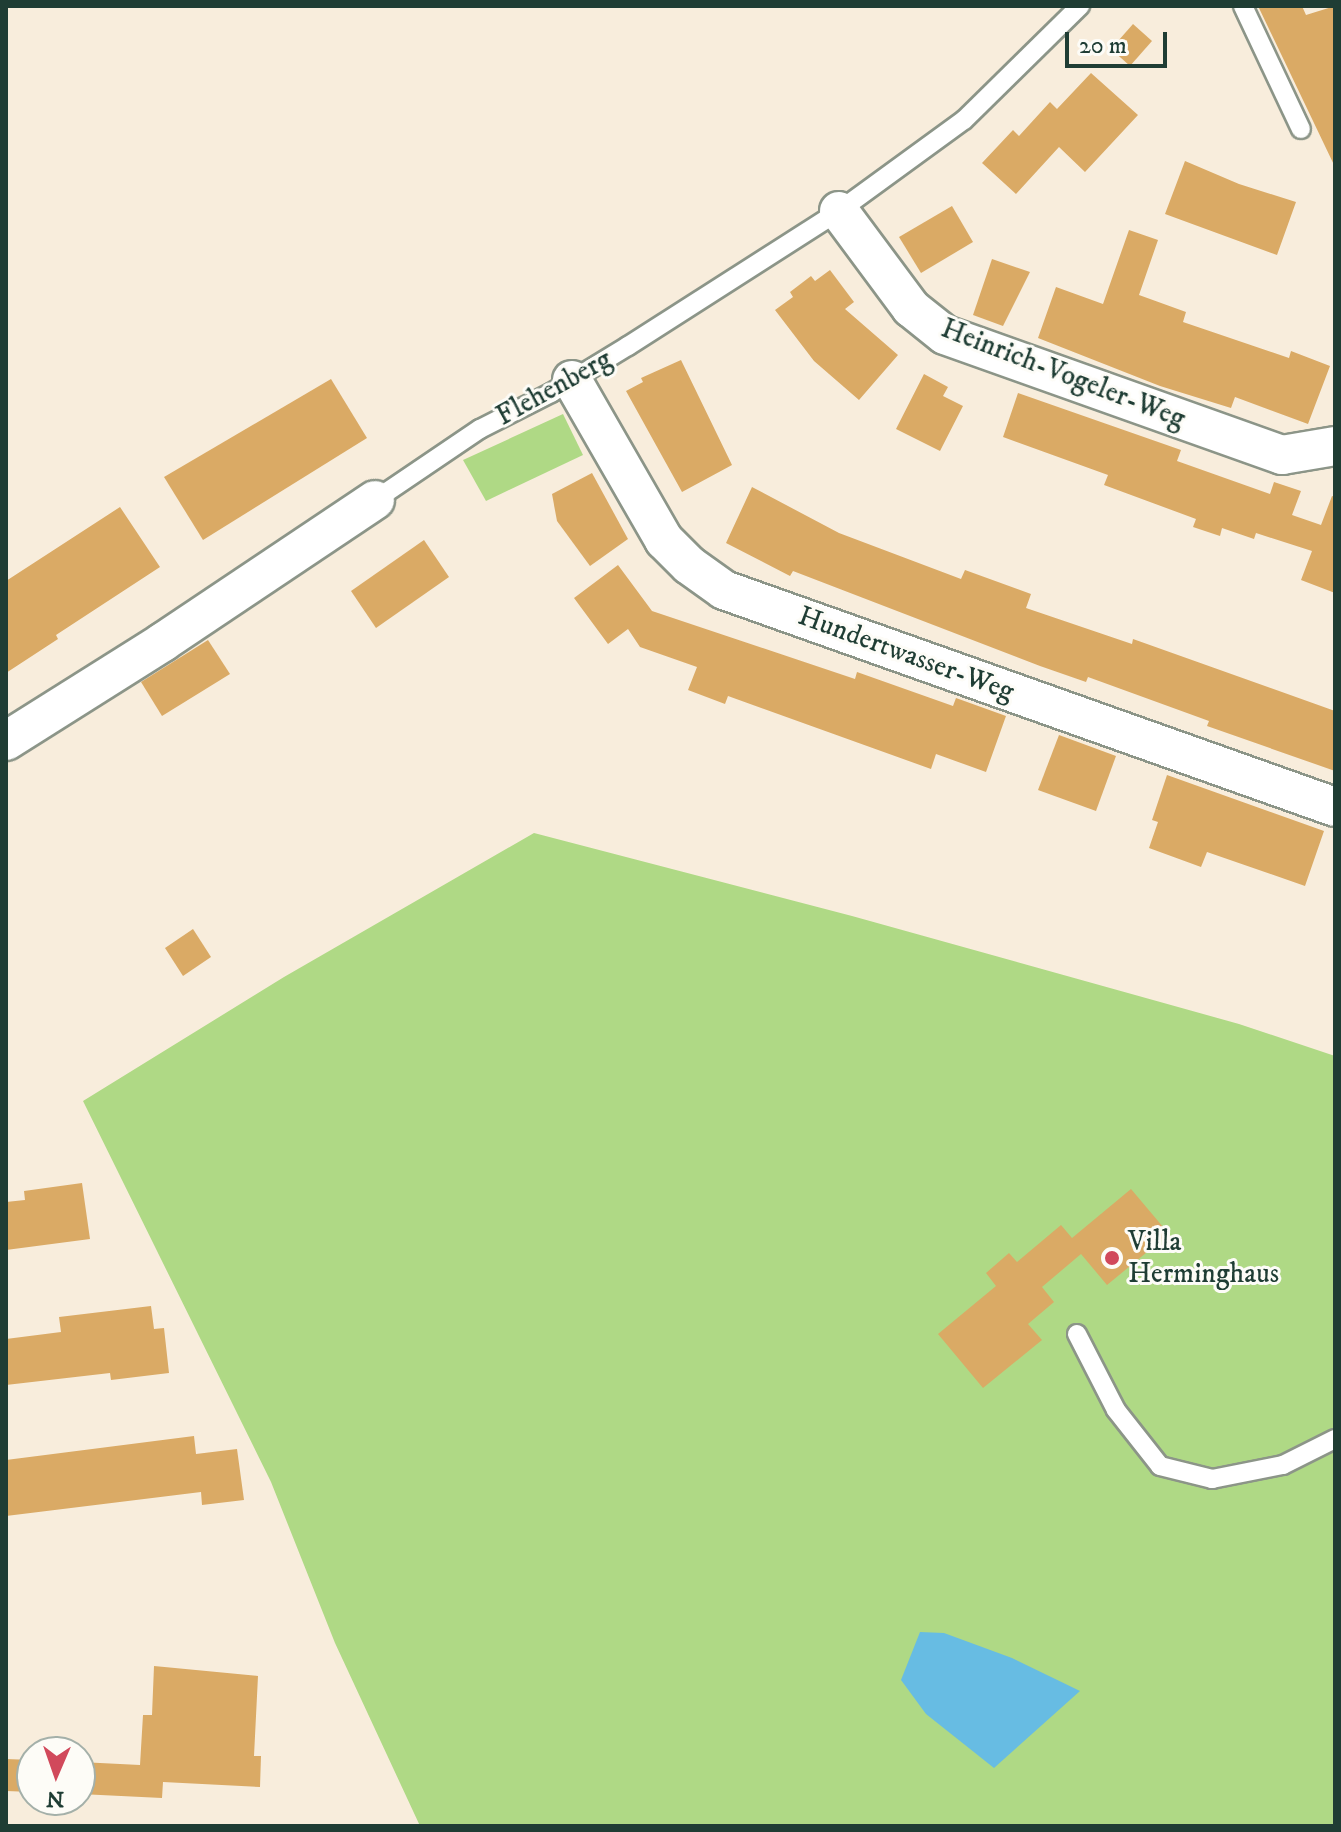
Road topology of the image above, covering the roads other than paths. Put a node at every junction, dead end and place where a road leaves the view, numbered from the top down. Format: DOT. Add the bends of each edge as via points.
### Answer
graph roads {
  1 [pos="1080,6"];
  2 [pos="1243,6"];
  3 [pos="1301,129"];
  4 [pos="839,211"];
  5 [pos="572,380"];
  6 [pos="1335,446"];
  7 [pos="375,500"];
  8 [pos="6,741"];
  9 [pos="1335,807"];
  10 [pos="1077,1334"];
  11 [pos="1335,1439"];
  1 -- 4 [label="lane, Flehenberg" via="964,120"];
  2 -- 3 [label="lane"];
  4 -- 5 [label="lane, Flehenberg"];
  4 -- 6 [label="street, Heinrich-Vogeler-Weg" via="883,276 945,335 1282,455"];
  5 -- 7 [label="lane, Flehenberg" via="480,429"];
  5 -- 9 [label="street, Hundertwasser-Weg" via="664,540 724,590"];
  7 -- 8 [label="street, Flehenberg"];
  10 -- 11 [label="lane" via="1116,1410 1160,1466 1212,1479 1283,1465"];
}
